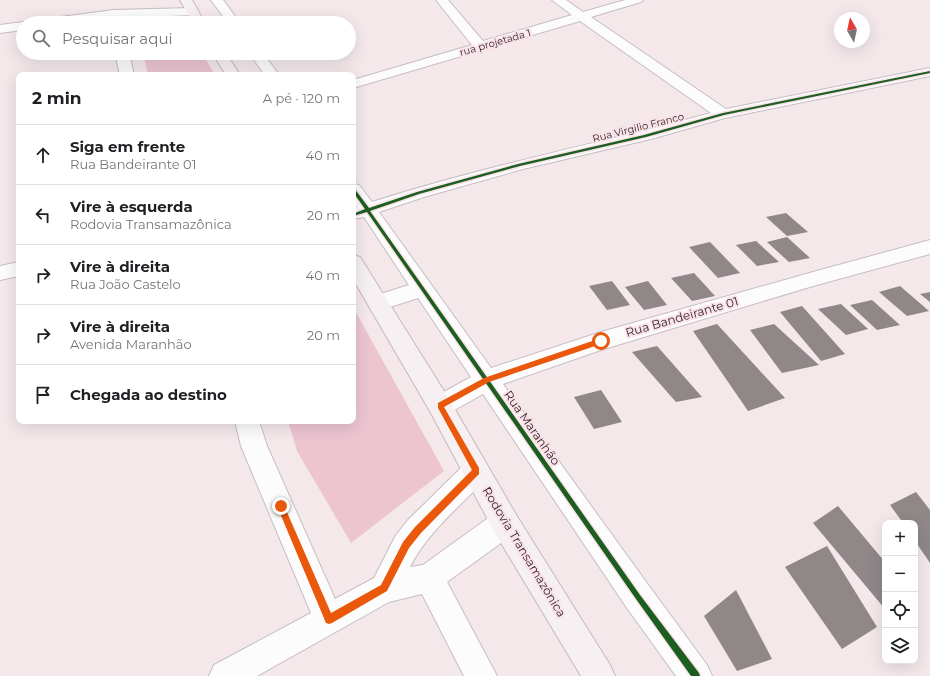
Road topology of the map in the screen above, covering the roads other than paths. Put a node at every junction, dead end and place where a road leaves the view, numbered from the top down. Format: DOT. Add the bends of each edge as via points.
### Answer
graph roads {
  1 [pos="117,0"];
  2 [pos="186,0"];
  3 [pos="217,0"];
  4 [pos="442,0"];
  5 [pos="558,0"];
  6 [pos="637,0"];
  7 [pos="138,3"];
  8 [pos="192,12"];
  9 [pos="115,16"];
  10 [pos="118,16"];
  11 [pos="141,16"];
  12 [pos="195,16"];
  13 [pos="229,16"];
  14 [pos="582,16"];
  15 [pos="16,27"];
  16 [pos="0,29"];
  17 [pos="480,46"];
  18 [pos="124,60"];
  19 [pos="223,60"];
  20 [pos="261,60"];
  21 [pos="126,72"];
  22 [pos="231,72"];
  23 [pos="270,72"];
  24 [pos="930,72"];
  25 [pos="356,83"];
  26 [pos="723,114"];
  27 [pos="356,199"];
  28 [pos="360,212"];
  29 [pos="930,247"];
  30 [pos="356,267"];
  31 [pos="16,270"];
  32 [pos="0,273"];
  33 [pos="423,288"];
  34 [pos="378,303"];
  35 [pos="486,380"];
  36 [pos="440,406"];
  37 [pos="248,424"];
  38 [pos="476,471"];
  39 [pos="505,523"];
  40 [pos="430,578"];
  41 [pos="384,588"];
  42 [pos="329,620"];
  43 [pos="225,676"];
  44 [pos="481,676"];
  45 [pos="599,676"];
  46 [pos="696,676"];
  1 -- 9 [label="street"];
  2 -- 8 [label="main road"];
  3 -- 13 [label="street"];
  4 -- 17 [label="street"];
  5 -- 14 [label="street"];
  6 -- 14 [label="street, rua projetada 1"];
  7 -- 10 [label="street"];
  8 -- 11 [label="street"];
  8 -- 12 [label="main road"];
  14 -- 17 [label="street, rua projetada 1"];
  14 -- 26 [label="street"];
  15 -- 16 [label="street"];
  17 -- 25 [label="street, rua projetada 1"];
  18 -- 21 [label="street"];
  19 -- 22 [label="main road"];
  20 -- 23 [label="street"];
  24 -- 26 [label="street, Rua Virgilio Franco"];
  26 -- 28 [label="street, Rua Virgilio Franco" via="418,193"];
  27 -- 28 [label="street, Rua Maranhão"];
  28 -- 33 [label="street, Rua Maranhão"];
  29 -- 35 [label="street, Rua Bandeirante 01" via="601,341"];
  30 -- 34 [label="main road, Rodovia Transamazônica"];
  31 -- 32 [label="street"];
  33 -- 34 [label="street"];
  33 -- 35 [label="street, Rua Maranhão"];
  34 -- 36 [label="main road, Rodovia Transamazônica"];
  35 -- 36 [label="street, Rua Bandeirante 01"];
  35 -- 46 [label="street, Rua Maranhão" via="638,598"];
  36 -- 38 [label="main road, Rodovia Transamazônica"];
  37 -- 42 [label="street" via="254,446"];
  38 -- 39 [label="main road, Rodovia Transamazônica"];
  38 -- 41 [label="street" via="406,545"];
  39 -- 40 [label="street"];
  39 -- 45 [label="main road, Rodovia Transamazônica"];
  40 -- 41 [label="street"];
  40 -- 44 [label="street"];
  41 -- 42 [label="street"];
  42 -- 43 [label="street"];
}
